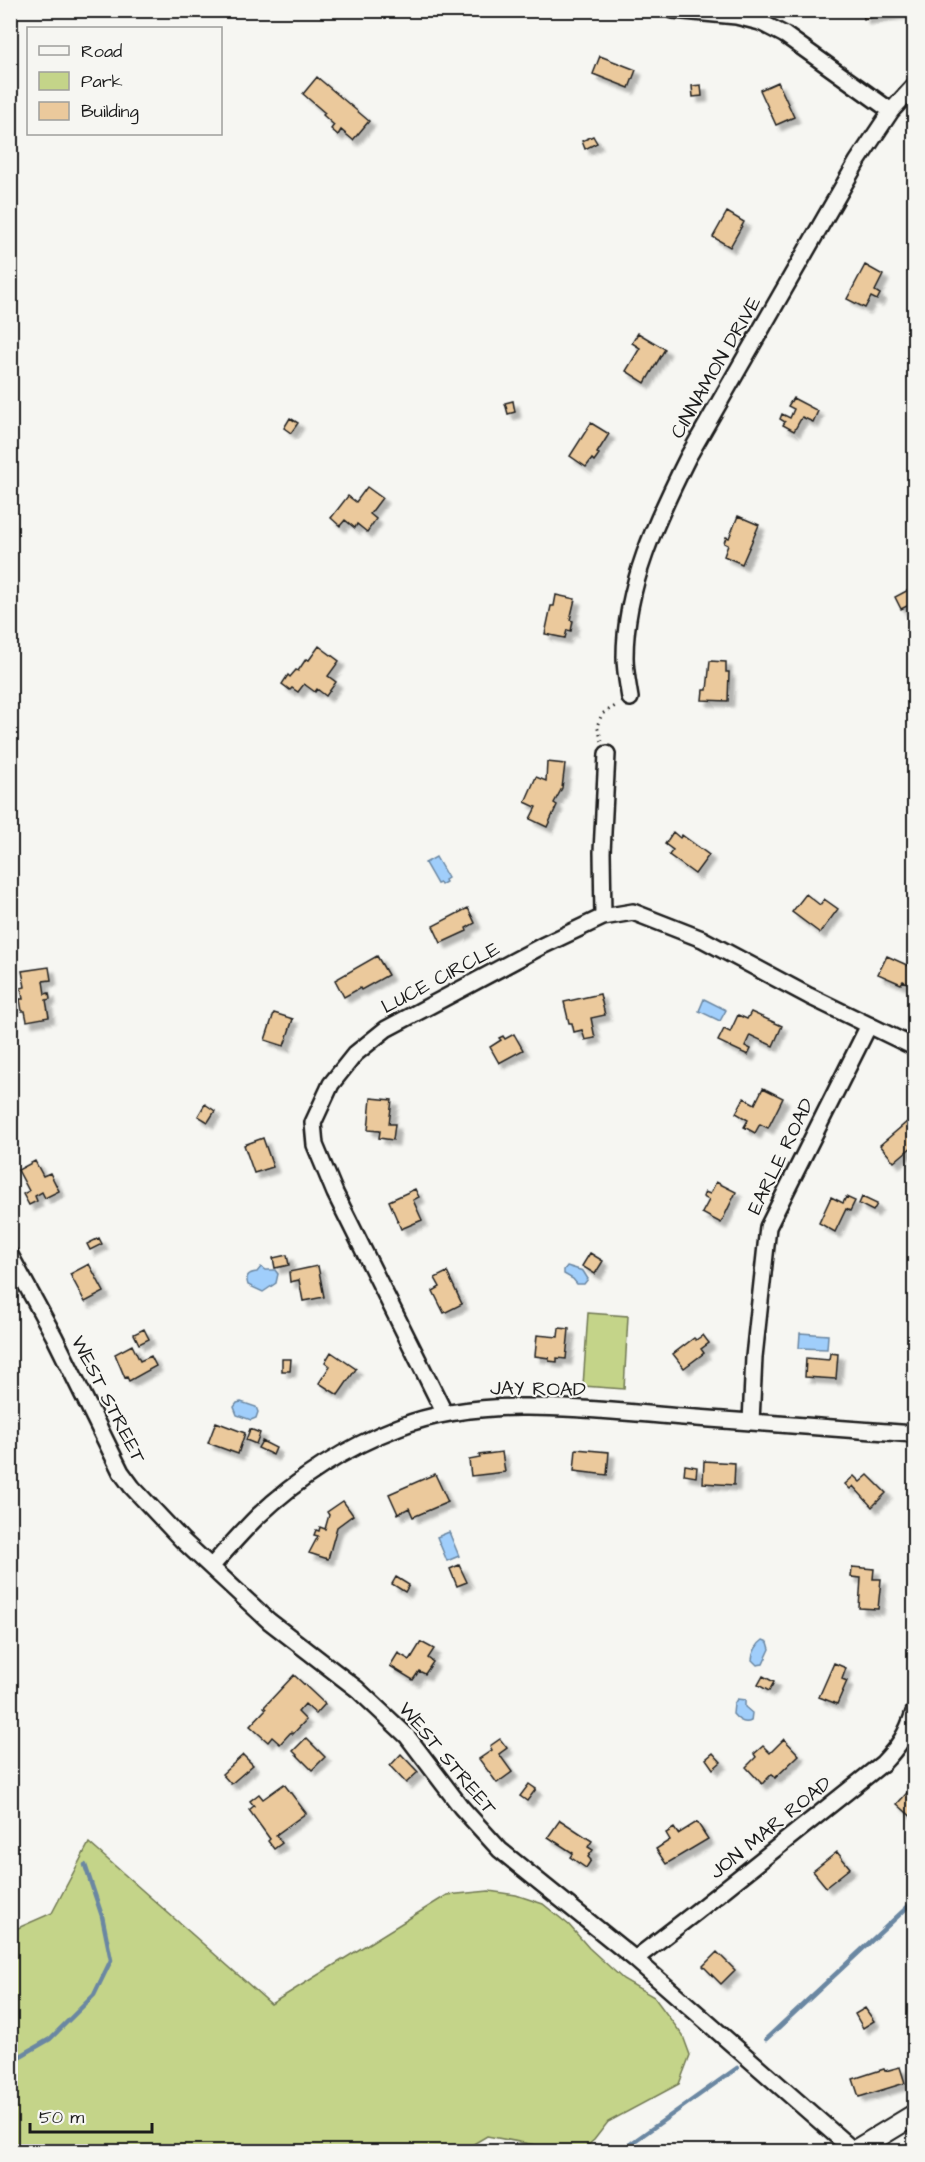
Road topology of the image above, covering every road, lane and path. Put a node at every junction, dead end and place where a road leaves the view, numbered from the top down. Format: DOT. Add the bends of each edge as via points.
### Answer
graph roads {
  1 [pos="673,10"];
  2 [pos="915,86"];
  3 [pos="891,111"];
  4 [pos="630,698"];
  5 [pos="607,754"];
  6 [pos="603,917"];
  7 [pos="869,1024"];
  8 [pos="915,1047"];
  9 [pos="10,1255"];
  10 [pos="445,1414"];
  11 [pos="751,1422"];
  12 [pos="915,1434"];
  13 [pos="211,1567"];
  14 [pos="915,1712"];
  15 [pos="634,1959"];
  16 [pos="915,2115"];
  17 [pos="853,2151"];
  1 -- 3 [label="street" via="760,22 785,35"];
  2 -- 3 [label="street, CINNAMON DRIVE"];
  3 -- 4 [label="street, CINNAMON DRIVE" via="857,162 666,500 633,591 626,626"];
  4 -- 5 [label="path" via="602,714 597,726"];
  5 -- 6 [label="street"];
  6 -- 7 [label="street, LUCE CIRCLE" via="633,912 702,939"];
  6 -- 10 [label="street, LUCE CIRCLE" via="386,1029 355,1054 331,1084 313,1123 315,1145 335,1193"];
  7 -- 8 [label="street, LUCE CIRCLE"];
  7 -- 11 [label="street, EARLE ROAD" via="768,1227"];
  9 -- 13 [label="street, WEST STREET" via="121,1472"];
  10 -- 11 [label="street, JAY ROAD" via="482,1408 562,1409"];
  10 -- 13 [label="street, JAY ROAD" via="401,1426 321,1467 258,1516"];
  11 -- 12 [label="street, JAY ROAD"];
  13 -- 15 [label="street, WEST STREET" via="269,1622 357,1689 398,1727 500,1850"];
  14 -- 15 [label="street, JON MAR ROAD" via="900,1744 883,1763"];
  15 -- 17 [label="street, WEST STREET"];
  16 -- 17 [label="street"];
}
